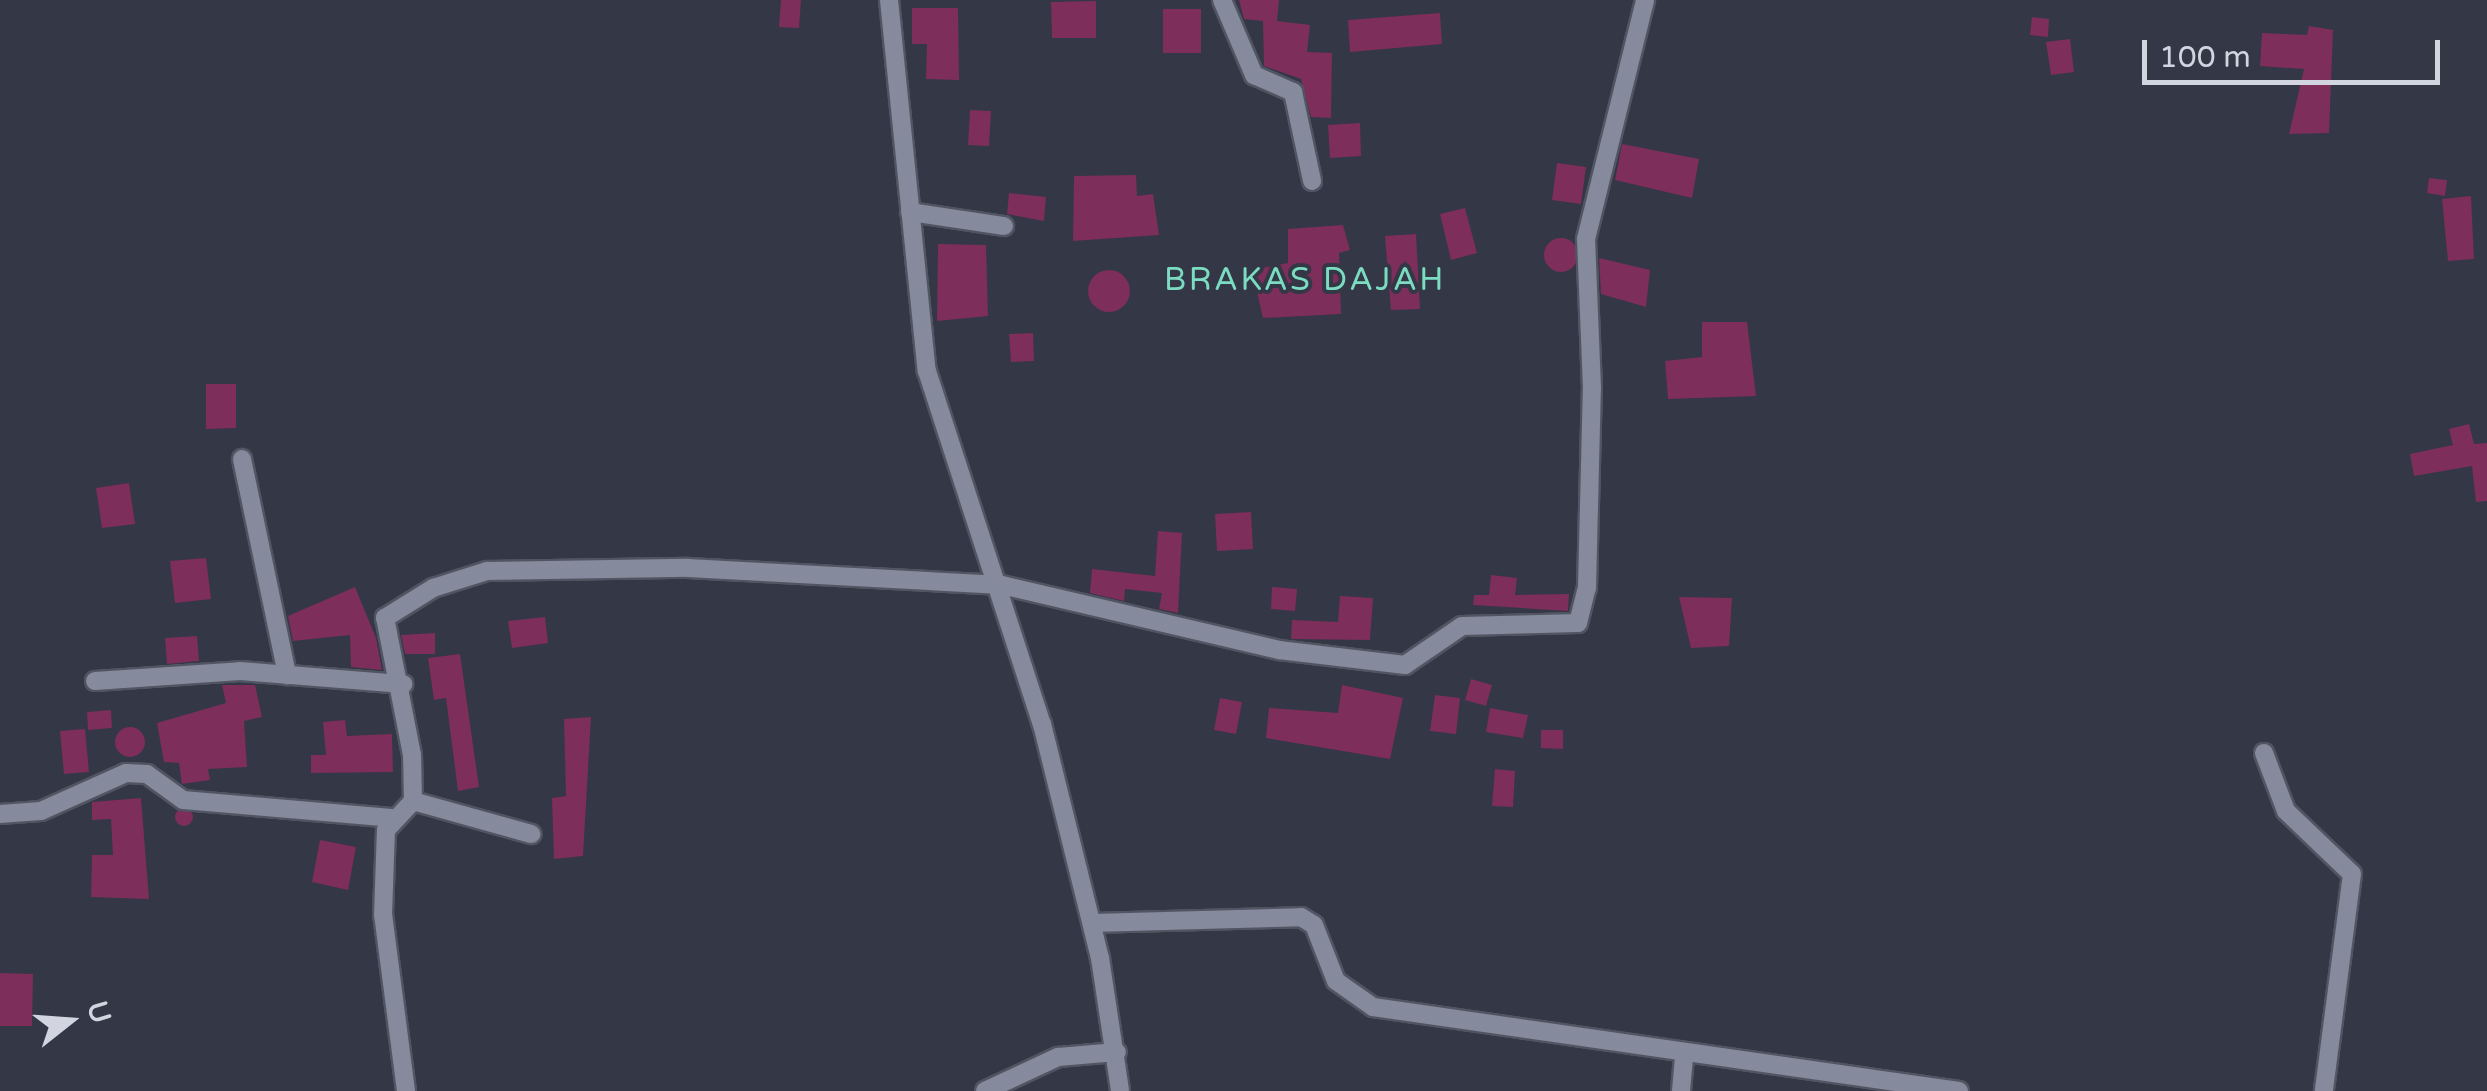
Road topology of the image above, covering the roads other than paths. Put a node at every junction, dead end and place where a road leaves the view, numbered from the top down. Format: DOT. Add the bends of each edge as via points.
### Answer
graph roads {
  1 [pos="890,0"];
  2 [pos="1222,0"];
  3 [pos="1645,0"];
  4 [pos="1312,181"];
  5 [pos="910,212"];
  6 [pos="1004,226"];
  7 [pos="242,460"];
  8 [pos="1002,584"];
  9 [pos="287,675"];
  10 [pos="95,682"];
  11 [pos="402,684"];
  12 [pos="2264,753"];
  13 [pos="412,801"];
  14 [pos="0,814"];
  15 [pos="391,818"];
  16 [pos="531,834"];
  17 [pos="1092,923"];
  18 [pos="1117,1052"];
  19 [pos="1684,1057"];
  20 [pos="406,1091"];
  21 [pos="985,1091"];
  22 [pos="1120,1091"];
  23 [pos="1682,1091"];
  24 [pos="1958,1091"];
  25 [pos="2324,1091"];
  1 -- 5 [label="street"];
  2 -- 4 [label="street" via="1254,75 1293,92"];
  3 -- 8 [label="street" via="1586,239 1592,388 1587,588 1578,623 1462,626 1405,665 1279,650"];
  5 -- 6 [label="street"];
  5 -- 8 [label="street" via="927,371"];
  7 -- 9 [label="street"];
  8 -- 11 [label="street" via="688,568 487,570 387,612"];
  8 -- 17 [label="street"];
  9 -- 10 [label="street"];
  9 -- 11 [label="street"];
  11 -- 13 [label="street"];
  12 -- 25 [label="street" via="2286,811 2352,874"];
  13 -- 15 [label="street"];
  13 -- 16 [label="street"];
  14 -- 15 [label="street" via="40,811 126,773 148,774 183,800"];
  15 -- 20 [label="street" via="383,914"];
  17 -- 18 [label="street"];
  17 -- 19 [label="street" via="1301,917 1314,925 1336,981 1360,1003"];
  18 -- 21 [label="street" via="1058,1057"];
  18 -- 22 [label="street"];
  19 -- 23 [label="street"];
  19 -- 24 [label="street"];
}
